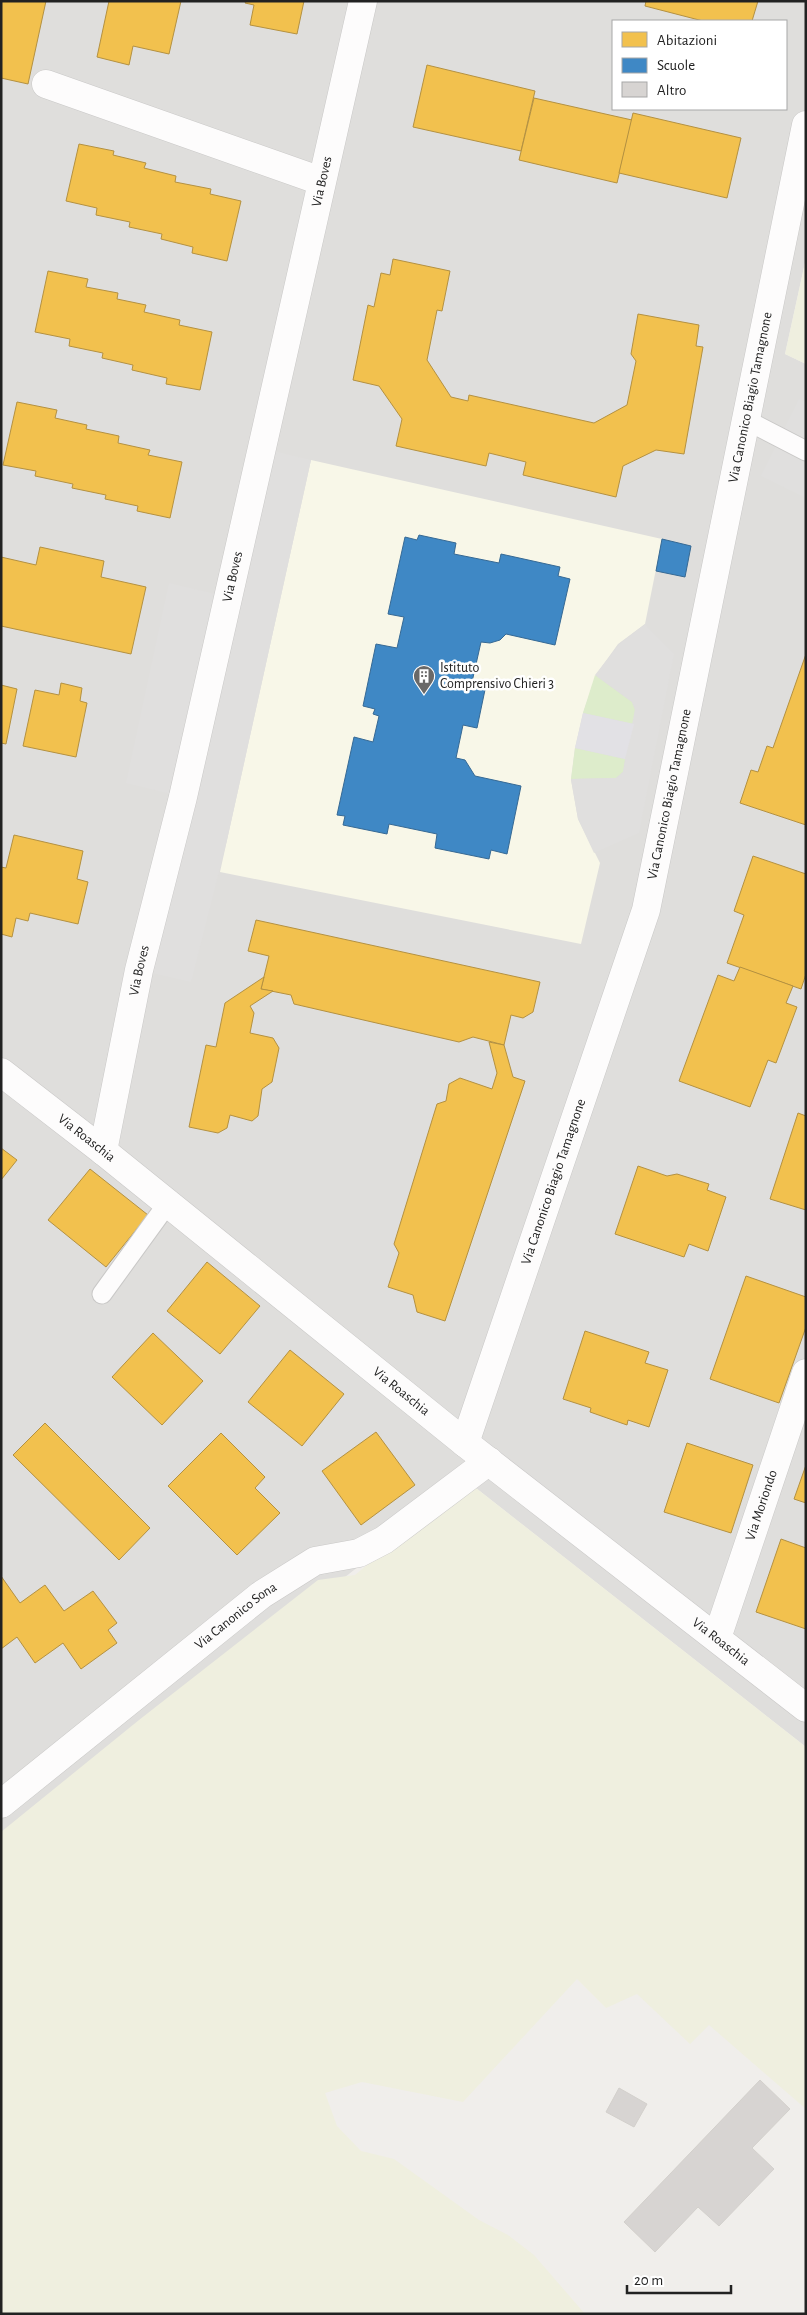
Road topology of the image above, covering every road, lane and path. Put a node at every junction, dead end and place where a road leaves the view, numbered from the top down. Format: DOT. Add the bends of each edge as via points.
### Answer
graph roads {
  1 [pos="363,1"];
  2 [pos="46,84"];
  3 [pos="806,125"];
  4 [pos="321,181"];
  5 [pos="746,420"];
  6 [pos="806,451"];
  7 [pos="1,1072"];
  8 [pos="104,1151"];
  9 [pos="168,1203"];
  10 [pos="102,1294"];
  11 [pos="806,1373"];
  12 [pos="465,1443"];
  13 [pos="488,1461"];
  14 [pos="717,1638"];
  15 [pos="806,1708"];
  16 [pos="1,1804"];
  1 -- 4 [label="street, Via Boves"];
  2 -- 4 [label="street"];
  3 -- 5 [label="street, Via Canonico Biagio Tamagnone"];
  4 -- 8 [label="street, Via Boves" via="183,797 139,970"];
  5 -- 6 [label="lane"];
  5 -- 12 [label="street, Via Canonico Biagio Tamagnone" via="646,910"];
  7 -- 8 [label="street, Via Roaschia"];
  8 -- 9 [label="street, Via Roaschia"];
  9 -- 10 [label="lane"];
  9 -- 12 [label="street, Via Roaschia"];
  11 -- 14 [label="street, Via Moriondo"];
  12 -- 13 [label="street, Via Roaschia"];
  13 -- 14 [label="street, Via Roaschia"];
  13 -- 16 [label="street, Via Canonico Sona" via="384,1540 359,1553 315,1561 261,1595"];
  14 -- 15 [label="street, Via Roaschia"];
}
